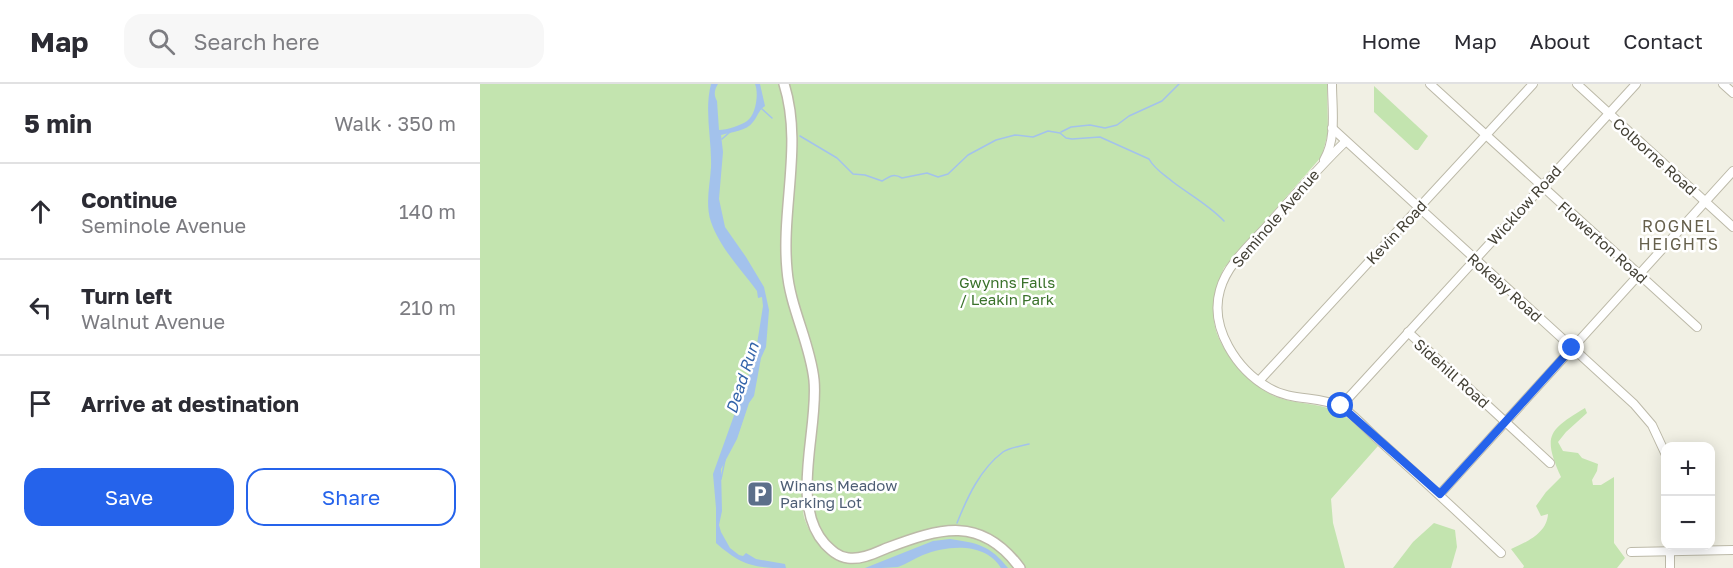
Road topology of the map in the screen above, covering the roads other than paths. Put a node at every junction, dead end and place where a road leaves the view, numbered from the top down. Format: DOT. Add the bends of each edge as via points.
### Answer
graph roads {
  1 [pos="784,84"];
  2 [pos="1332,84"];
  3 [pos="1430,84"];
  4 [pos="1533,84"];
  5 [pos="1577,84"];
  6 [pos="1636,84"];
  7 [pos="1723,84"];
  8 [pos="1733,93"];
  9 [pos="1609,113"];
  10 [pos="1332,128"];
  11 [pos="1486,135"];
  12 [pos="1346,142"];
  13 [pos="1320,166"];
  14 [pos="1733,171"];
  15 [pos="1542,186"];
  16 [pos="1705,202"];
  17 [pos="1419,208"];
  18 [pos="1733,227"];
  19 [pos="1475,259"];
  20 [pos="1639,275"];
  21 [pos="1697,327"];
  22 [pos="1408,332"];
  23 [pos="1572,348"];
  24 [pos="1260,381"];
  25 [pos="1341,406"];
  26 [pos="1506,422"];
  27 [pos="1661,444"];
  28 [pos="1550,463"];
  29 [pos="1440,494"];
  30 [pos="1661,549"];
  31 [pos="1715,549"];
  32 [pos="1670,550"];
  33 [pos="1733,550"];
  34 [pos="1631,552"];
  35 [pos="1501,553"];
  36 [pos="1020,568"];
  37 [pos="1670,568"];
  1 -- 36 [label="street" via="792,138 787,272 814,380 807,491 811,523 818,536 842,557 864,557 933,532 963,530 988,538"];
  2 -- 10 [label="street"];
  3 -- 11 [label="street, Flowerton Road"];
  4 -- 11 [label="street, Kevin Road"];
  5 -- 9 [label="street, Colborne Road"];
  6 -- 9 [label="street, Wicklow Road"];
  7 -- 8 [label="street"];
  9 -- 15 [label="street, Wicklow Road"];
  9 -- 16 [label="street, Colborne Road"];
  10 -- 12 [label="street, Rokeby Road"];
  10 -- 13 [label="street" via="1329,149"];
  11 -- 15 [label="street, Flowerton Road"];
  11 -- 17 [label="street, Kevin Road"];
  12 -- 13 [label="street, Seminole Avenue"];
  12 -- 17 [label="street, Rokeby Road"];
  13 -- 24 [label="street, Seminole Avenue" via="1233,265 1219,291 1218,321 1225,341 1241,364"];
  14 -- 16 [label="street"];
  15 -- 19 [label="street, Wicklow Road"];
  15 -- 20 [label="street, Flowerton Road"];
  16 -- 18 [label="street, Colborne Road"];
  16 -- 20 [label="street"];
  17 -- 19 [label="street, Rokeby Road"];
  17 -- 24 [label="street, Kevin Road"];
  19 -- 22 [label="street, Wicklow Road"];
  19 -- 23 [label="street, Rokeby Road"];
  20 -- 21 [label="street, Flowerton Road"];
  20 -- 23 [label="street"];
  22 -- 25 [label="street, Wicklow Road"];
  22 -- 26 [label="street, Sidehill Road"];
  23 -- 26 [label="street"];
  23 -- 27 [label="street, Rokeby Road" via="1644,414"];
  24 -- 25 [label="street, Seminole Avenue" via="1286,395"];
  25 -- 29 [label="street"];
  26 -- 28 [label="street, Sidehill Road"];
  26 -- 29 [label="street"];
  29 -- 35 [label="street"];
  30 -- 34 [label="street"];
  31 -- 33 [label="street"];
  32 -- 37 [label="street"];
}
